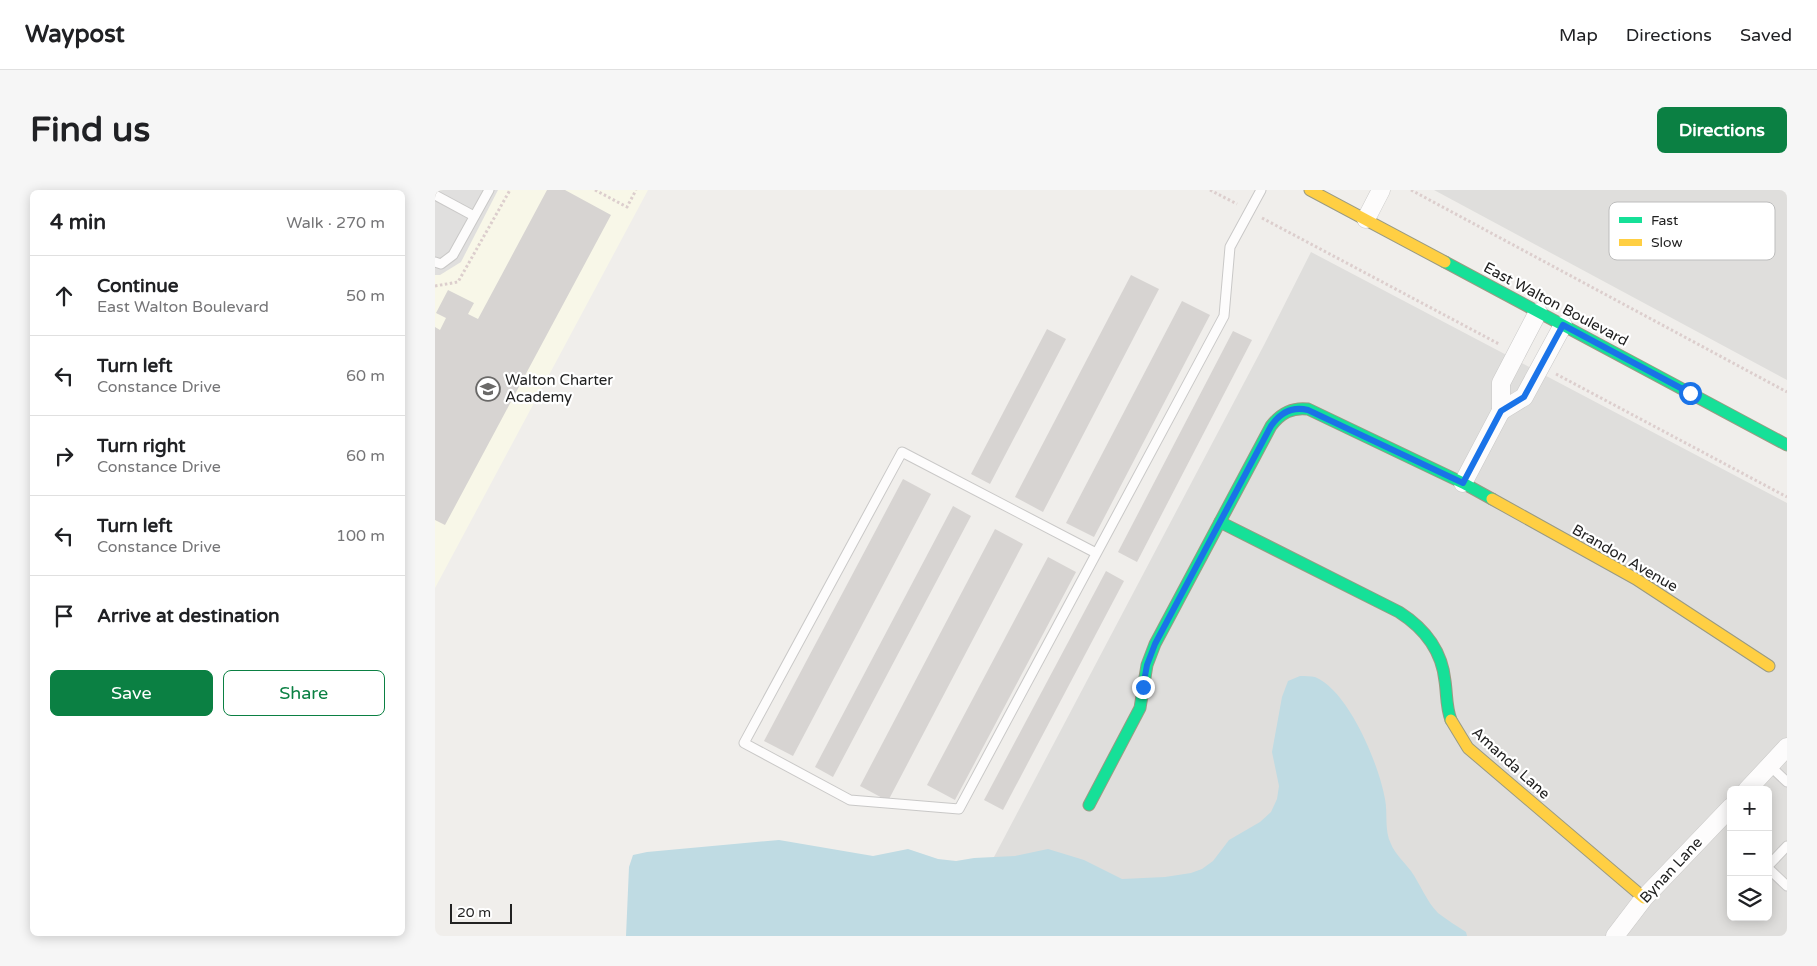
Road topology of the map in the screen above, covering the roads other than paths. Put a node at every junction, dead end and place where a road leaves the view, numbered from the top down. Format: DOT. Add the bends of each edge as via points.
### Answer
graph roads {
  1 [pos="489,190"];
  2 [pos="1261,190"];
  3 [pos="1310,190"];
  4 [pos="1381,190"];
  5 [pos="435,195"];
  6 [pos="475,216"];
  7 [pos="1366,220"];
  8 [pos="435,262"];
  9 [pos="1538,312"];
  10 [pos="1563,325"];
  11 [pos="1501,411"];
  12 [pos="1787,445"];
  13 [pos="1463,483"];
  14 [pos="1221,522"];
  15 [pos="1097,554"];
  16 [pos="1769,666"];
  17 [pos="1787,748"];
  18 [pos="1770,766"];
  19 [pos="1787,782"];
  20 [pos="1751,786"];
  21 [pos="1089,805"];
  22 [pos="1727,811"];
  23 [pos="1787,846"];
  24 [pos="1772,863"];
  25 [pos="1772,871"];
  26 [pos="1787,886"];
  27 [pos="1644,898"];
  28 [pos="1615,936"];
  1 -- 6 [label="lane"];
  2 -- 15 [label="lane" via="1230,248 1224,316"];
  3 -- 7 [label="street, East Walton Boulevard"];
  4 -- 7 [label="street"];
  5 -- 6 [label="lane"];
  6 -- 8 [label="lane" via="453,255 441,264"];
  7 -- 9 [label="street, East Walton Boulevard"];
  9 -- 10 [label="street, East Walton Boulevard"];
  9 -- 11 [label="street" via="1501,383"];
  10 -- 11 [label="street" via="1524,397"];
  10 -- 12 [label="street, East Walton Boulevard"];
  11 -- 13 [label="street"];
  13 -- 14 [label="street, Brandon Avenue" via="1298,408 1283,413 1275,421"];
  13 -- 16 [label="street, Brandon Avenue" via="1636,579"];
  14 -- 21 [label="street" via="1153,650 1145,674 1140,708"];
  14 -- 27 [label="street, Amanda Lane" via="1399,612 1416,624 1439,656 1450,717 1468,748"];
  15 -- 15 [label="lane" via="959,809 850,800 744,743 902,452"];
  17 -- 18 [label="street"];
  18 -- 19 [label="lane"];
  18 -- 20 [label="street"];
  22 -- 27 [label="street, Bynan Lane"];
  23 -- 24 [label="lane"];
  25 -- 26 [label="lane"];
  27 -- 28 [label="street, Bynan Lane"];
}
